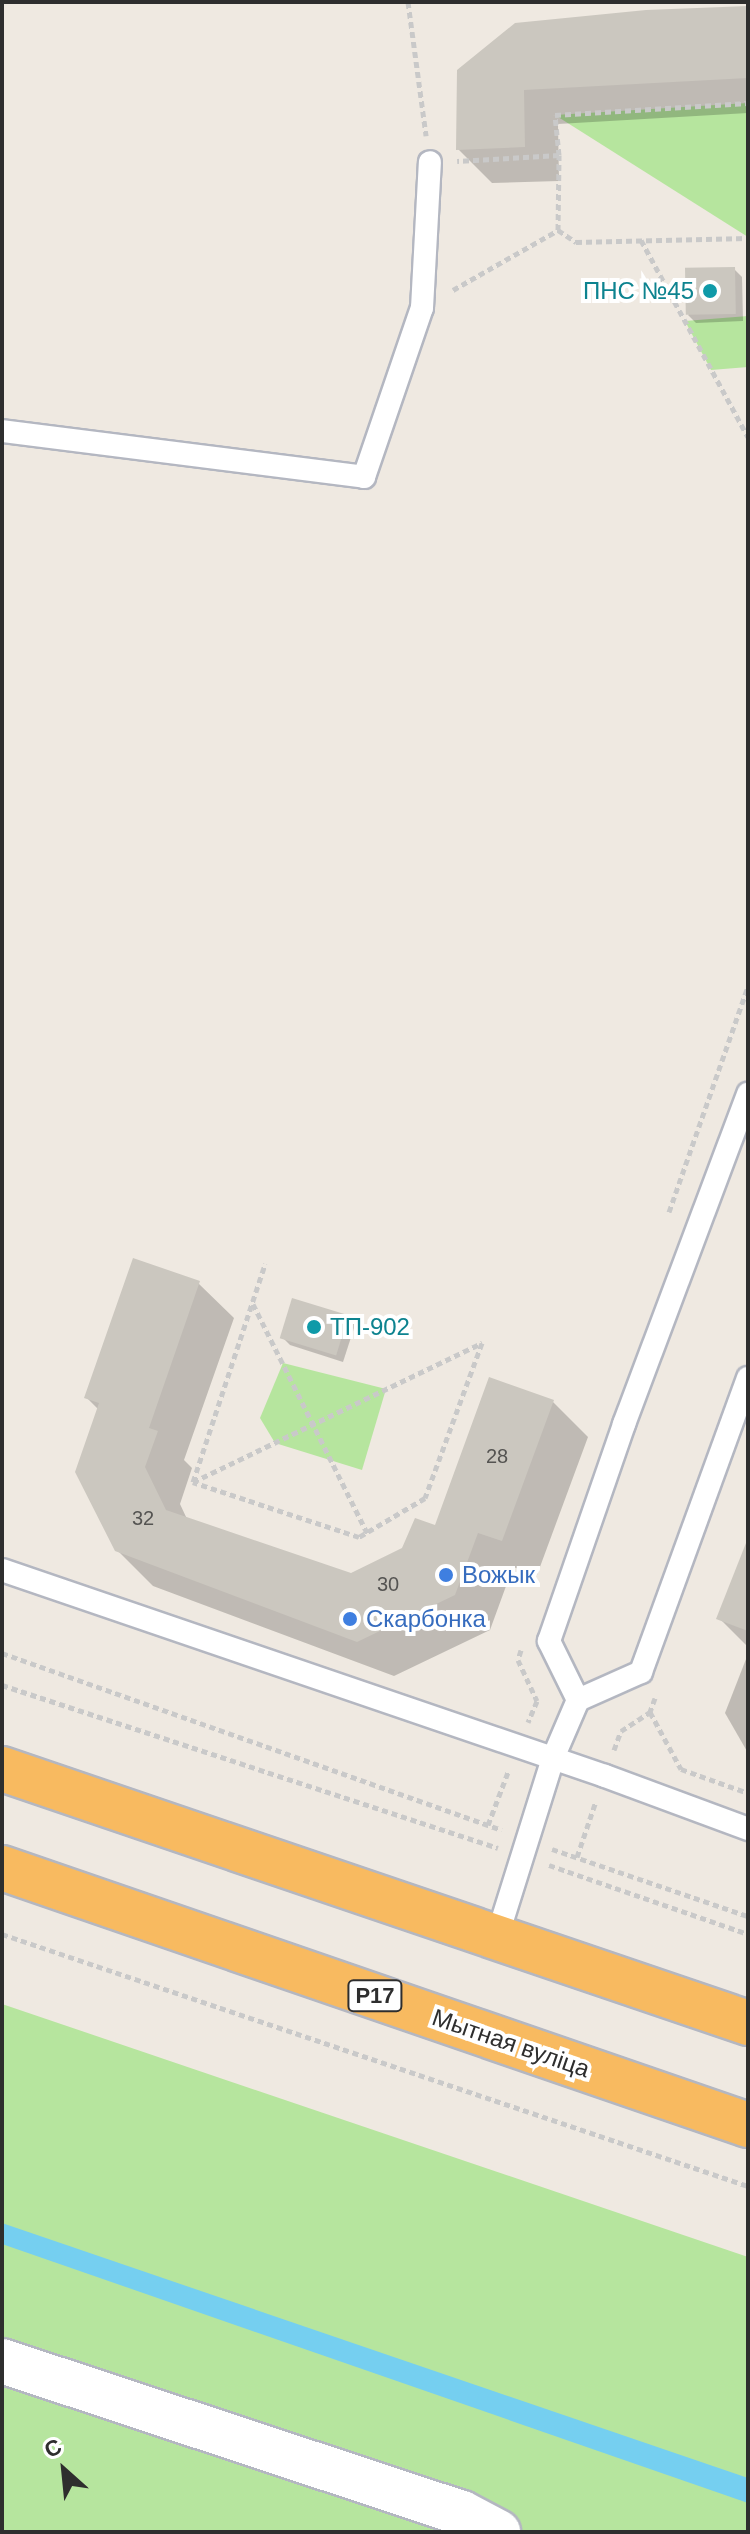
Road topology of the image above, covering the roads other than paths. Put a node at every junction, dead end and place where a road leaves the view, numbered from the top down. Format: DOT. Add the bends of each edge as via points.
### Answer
graph roads {
  1 [pos="430,162"];
  2 [pos="2,431"];
  3 [pos="748,1094"];
  4 [pos="748,1378"];
  5 [pos="2,1570"];
  6 [pos="578,1700"];
  7 [pos="553,1758"];
  8 [pos="2,1769"];
  9 [pos="748,1829"];
  10 [pos="2,1868"];
  11 [pos="497,1937"];
  12 [pos="748,2023"];
  13 [pos="748,2125"];
  14 [pos="2,2361"];
  15 [pos="498,2532"];
  1 -- 2 [label="lane" via="422,308 364,477"];
  3 -- 6 [label="lane" via="549,1641"];
  4 -- 6 [label="lane" via="641,1672"];
  5 -- 7 [label="lane"];
  6 -- 7 [label="lane"];
  7 -- 9 [label="lane"];
  7 -- 11 [label="lane"];
  8 -- 11 [label="highway"];
  10 -- 13 [label="highway, Мытная вуліца / Р17"];
  11 -- 12 [label="highway"];
  14 -- 15 [label="street" via="462,2513"];
}
